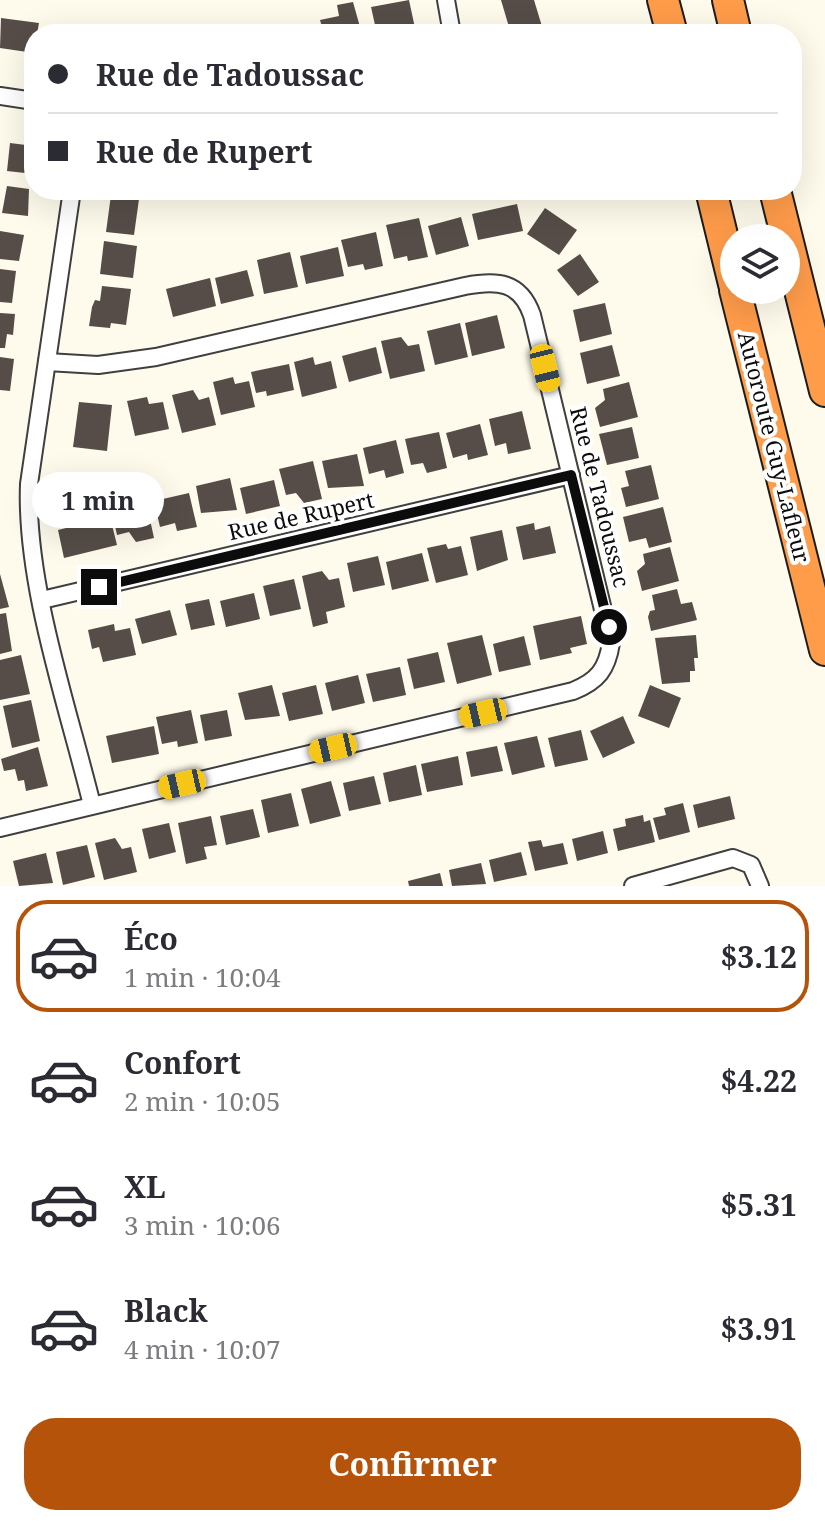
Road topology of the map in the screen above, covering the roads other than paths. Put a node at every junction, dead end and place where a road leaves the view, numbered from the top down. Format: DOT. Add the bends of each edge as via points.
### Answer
graph roads {
  1 [pos="446,0"];
  2 [pos="663,0"];
  3 [pos="728,0"];
  4 [pos="450,24"];
  5 [pos="669,24"];
  6 [pos="734,24"];
  7 [pos="0,96"];
  8 [pos="24,100"];
  9 [pos="71,200"];
  10 [pos="713,200"];
  11 [pos="777,200"];
  12 [pos="720,226"];
  13 [pos="739,304"];
  14 [pos="47,362"];
  15 [pos="825,391"];
  16 [pos="571,475"];
  17 [pos="42,600"];
  18 [pos="825,650"];
  19 [pos="92,805"];
  20 [pos="0,828"];
  21 [pos="633,886"];
  22 [pos="760,886"];
  1 -- 4 [label="street"];
  2 -- 5 [label="highway"];
  3 -- 6 [label="highway"];
  7 -- 8 [label="street"];
  9 -- 14 [label="street"];
  10 -- 12 [label="highway, Autoroute Guy-Lafleur"];
  11 -- 15 [label="highway"];
  13 -- 18 [label="highway, Autoroute Guy-Lafleur"];
  14 -- 16 [label="street, Rue de Tadoussac" via="98,365 156,357 499,282 512,286 528,305"];
  14 -- 17 [label="street" via="28,507"];
  16 -- 17 [label="street, Rue de Rupert"];
  16 -- 19 [label="street, Rue de Tadoussac" via="609,627 609,656 597,679 573,691"];
  17 -- 19 [label="street"];
  19 -- 20 [label="street, Rue de Tadoussac"];
  21 -- 22 [label="street" via="733,858 751,865"];
}
